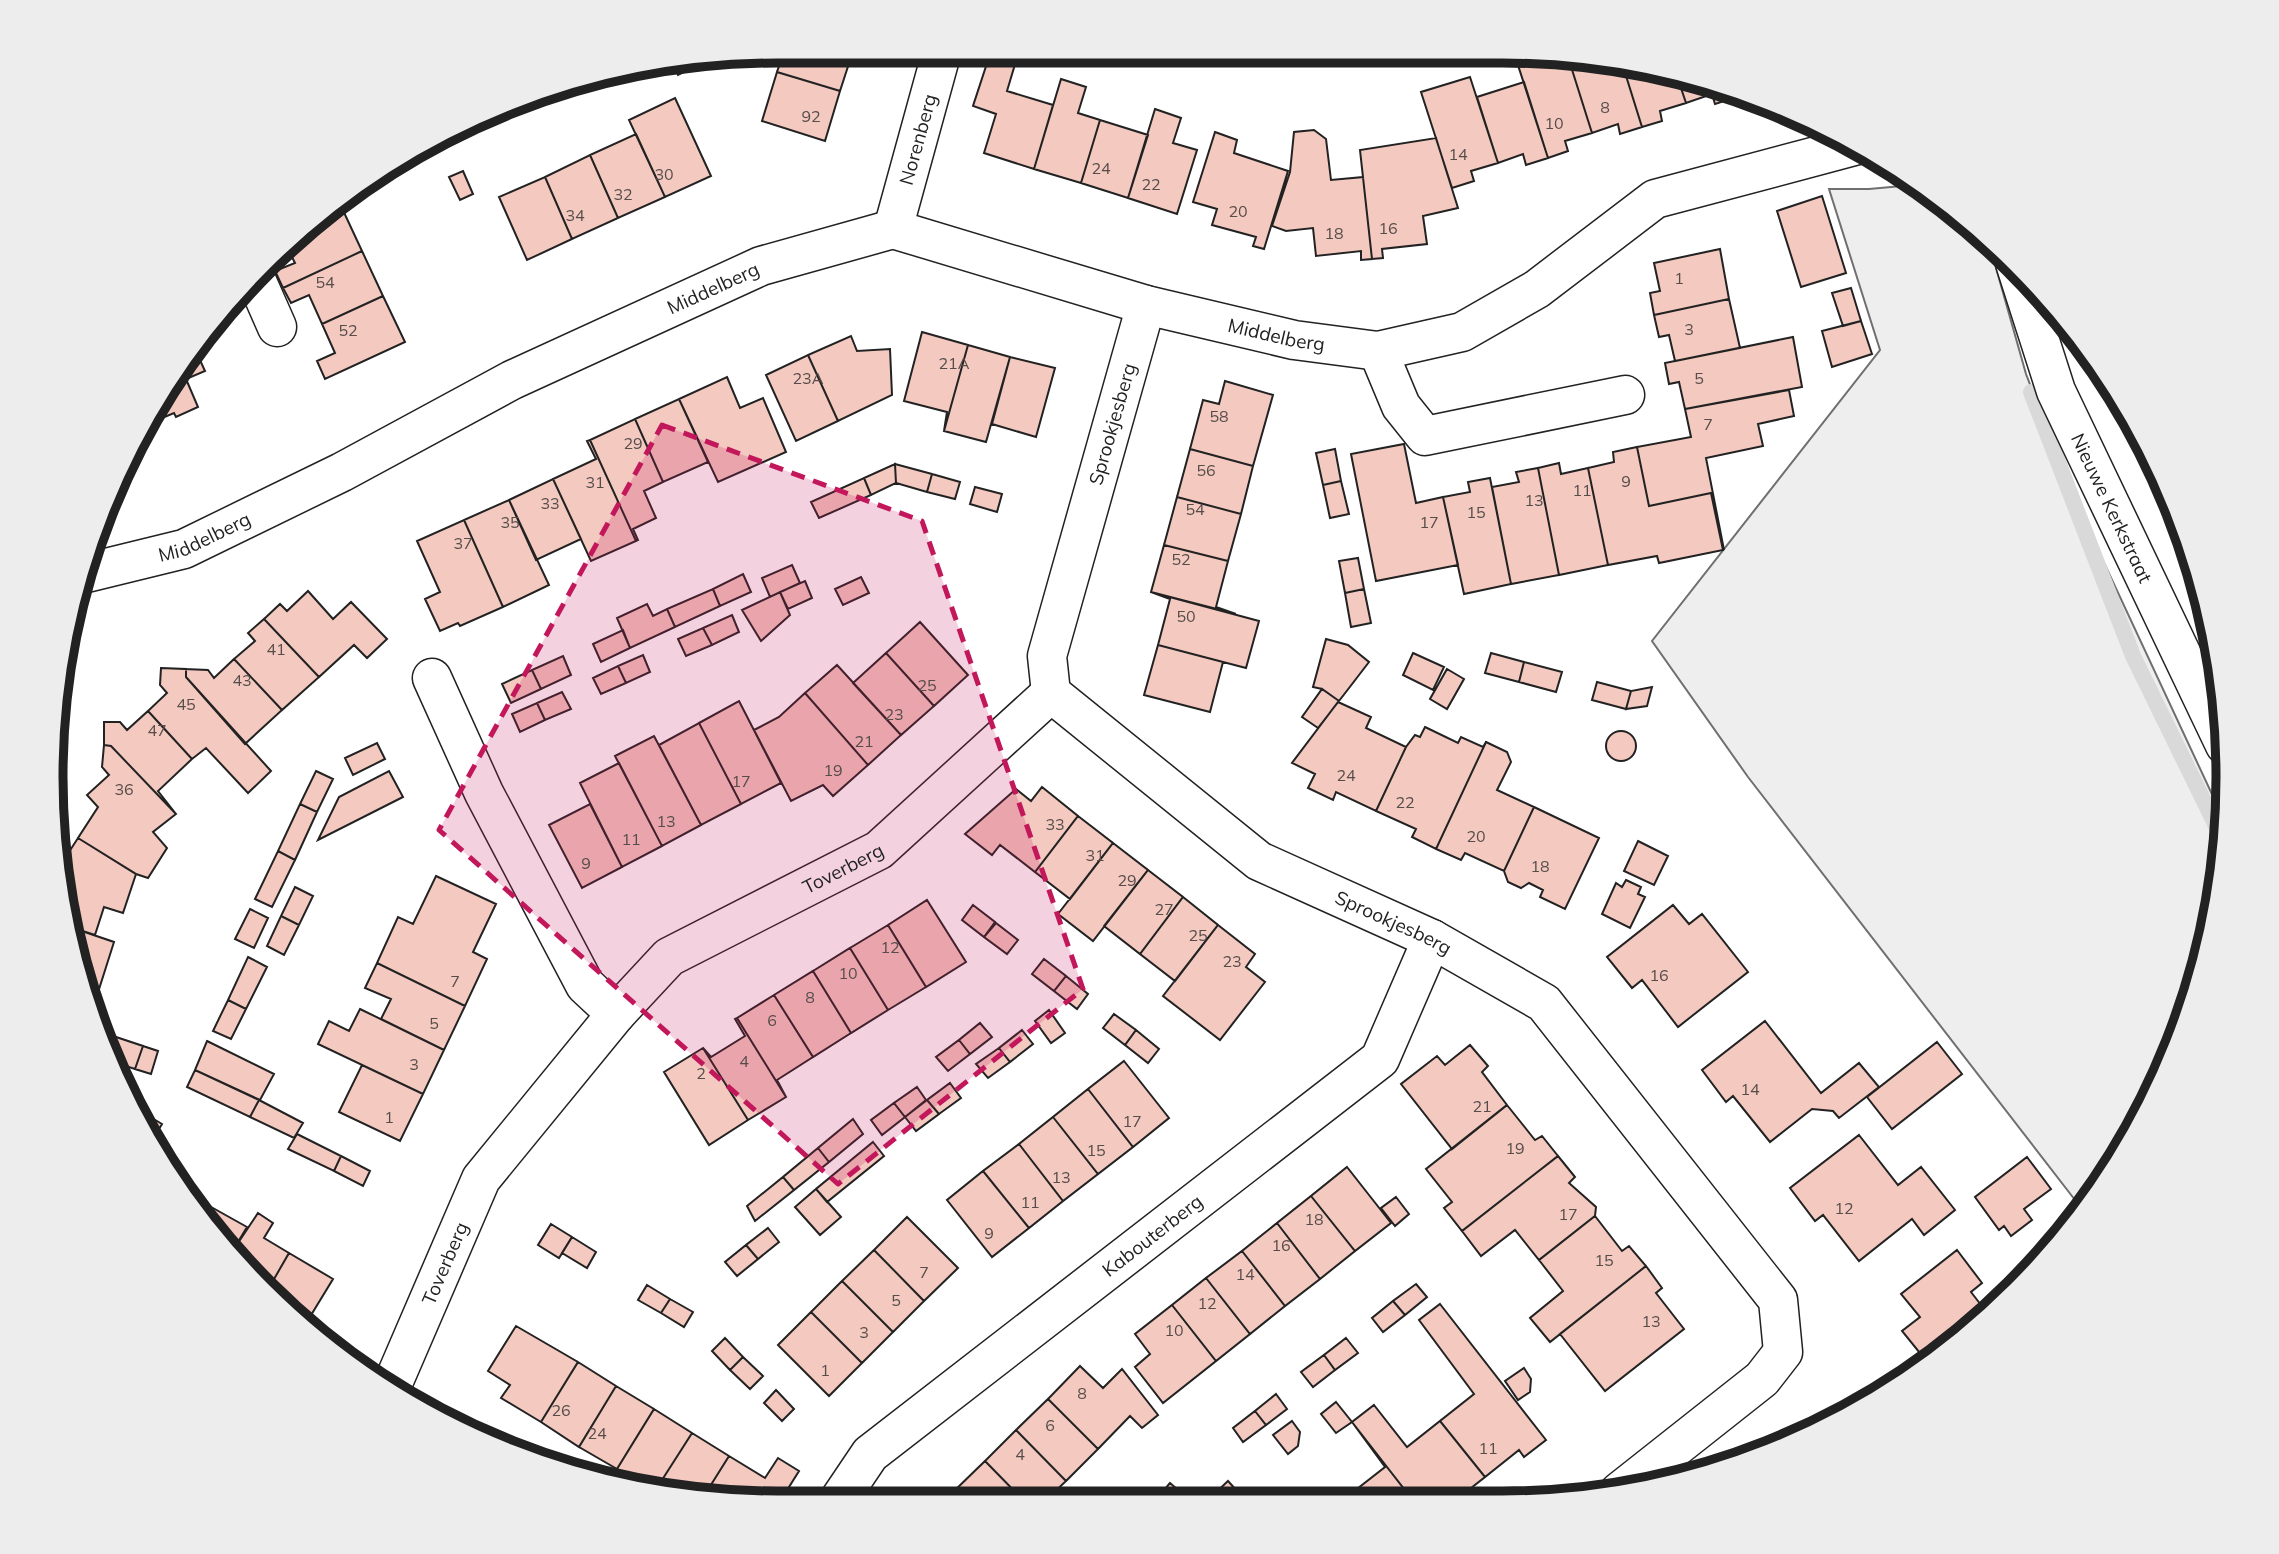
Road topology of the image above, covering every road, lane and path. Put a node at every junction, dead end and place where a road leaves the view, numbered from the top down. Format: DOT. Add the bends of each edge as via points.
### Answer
graph roads {
  1 [pos="939,63"];
  2 [pos="1841,149"];
  3 [pos="893,229"];
  4 [pos="259,286"];
  5 [pos="2023,290"];
  6 [pos="1146,304"];
  7 [pos="277,327"];
  8 [pos="1378,351"];
  9 [pos="1625,395"];
  10 [pos="93,571"];
  11 [pos="432,678"];
  12 [pos="1051,693"];
  13 [pos="2213,720"];
  14 [pos="1432,939"];
  15 [pos="616,1014"];
  16 [pos="394,1380"];
  17 [pos="1637,1478"];
  18 [pos="845,1491"];
  1 -- 3 [label="street, Norenberg"];
  2 -- 8 [label="street, Middelberg" via="1655,199 1537,289 1462,332"];
  3 -- 6 [label="street, Middelberg"];
  3 -- 10 [label="street, Middelberg" via="761,266 512,380 184,550"];
  4 -- 7 [label="street"];
  5 -- 13 [label="street, Nieuwe Kerkstraat" via="2056,391"];
  6 -- 8 [label="street, Middelberg" via="1294,340"];
  6 -- 12 [label="street, Sprookjesberg" via="1047,656"];
  8 -- 9 [label="street" via="1401,406 1425,436"];
  11 -- 15 [label="street" via="484,793 585,985"];
  12 -- 14 [label="street, Sprookjesberg" via="1259,861"];
  12 -- 15 [label="street, Toverberg" via="879,850 669,957"];
  14 -- 17 [label="street, Sprookjesberg" via="1544,1003 1778,1300 1783,1352 1762,1378"];
  14 -- 18 [label="street, Kabouterberg" via="1380,1059 870,1454"];
  15 -- 16 [label="street, Toverberg" via="481,1179"];
}
